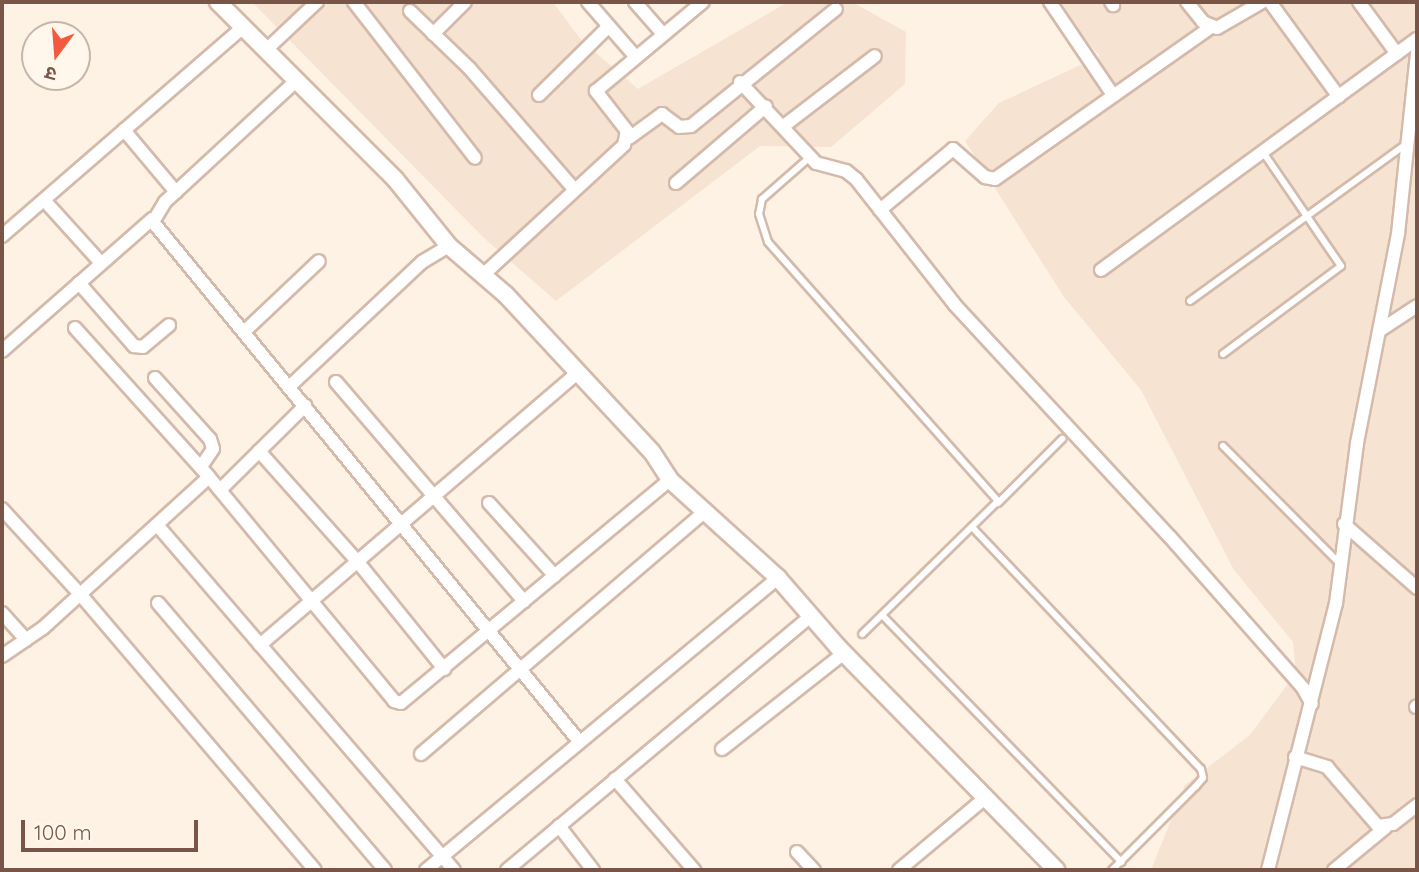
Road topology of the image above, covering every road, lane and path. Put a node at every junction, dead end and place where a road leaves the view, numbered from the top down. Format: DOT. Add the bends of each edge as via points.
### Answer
graph roads {
  1 [pos="218,2"];
  2 [pos="317,2"];
  3 [pos="355,2"];
  4 [pos="465,2"];
  5 [pos="589,2"];
  6 [pos="635,2"];
  7 [pos="703,2"];
  8 [pos="1049,2"];
  9 [pos="1187,2"];
  10 [pos="1262,2"];
  11 [pos="1270,2"];
  12 [pos="1359,2"];
  13 [pos="836,9"];
  14 [pos="410,11"];
  15 [pos="609,26"];
  16 [pos="243,27"];
  17 [pos="1211,27"];
  18 [pos="433,34"];
  19 [pos="663,34"];
  20 [pos="1417,39"];
  21 [pos="267,50"];
  22 [pos="1417,52"];
  23 [pos="1397,54"];
  24 [pos="635,56"];
  25 [pos="875,56"];
  26 [pos="296,80"];
  27 [pos="740,82"];
  28 [pos="539,95"];
  29 [pos="1114,95"];
  30 [pos="1339,97"];
  31 [pos="766,106"];
  32 [pos="1415,123"];
  33 [pos="785,125"];
  34 [pos="124,131"];
  35 [pos="628,138"];
  36 [pos="1410,141"];
  37 [pos="1263,152"];
  38 [pos="810,157"];
  39 [pos="475,158"];
  40 [pos="676,183"];
  41 [pos="574,189"];
  42 [pos="176,192"];
  43 [pos="1403,199"];
  44 [pos="44,200"];
  45 [pos="1417,201"];
  46 [pos="880,210"];
  47 [pos="1309,215"];
  48 [pos="152,219"];
  49 [pos="2,236"];
  50 [pos="449,246"];
  51 [pos="319,261"];
  52 [pos="101,263"];
  53 [pos="1101,270"];
  54 [pos="483,275"];
  55 [pos="79,283"];
  56 [pos="1190,301"];
  57 [pos="1417,306"];
  58 [pos="169,325"];
  59 [pos="75,328"];
  60 [pos="246,330"];
  61 [pos="1379,331"];
  62 [pos="2,351"];
  63 [pos="1223,354"];
  64 [pos="578,372"];
  65 [pos="155,378"];
  66 [pos="336,382"];
  67 [pos="290,386"];
  68 [pos="306,406"];
  69 [pos="1062,439"];
  70 [pos="1223,446"];
  71 [pos="260,452"];
  72 [pos="205,472"];
  73 [pos="670,480"];
  74 [pos="220,490"];
  75 [pos="433,496"];
  76 [pos="489,503"];
  77 [pos="998,503"];
  78 [pos="2,509"];
  79 [pos="706,511"];
  80 [pos="400,524"];
  81 [pos="1344,524"];
  82 [pos="158,526"];
  83 [pos="972,527"];
  84 [pos="357,561"];
  85 [pos="1339,563"];
  86 [pos="555,576"];
  87 [pos="778,578"];
  88 [pos="1417,588"];
  89 [pos="80,594"];
  90 [pos="313,598"];
  91 [pos="524,601"];
  92 [pos="158,603"];
  93 [pos="2,613"];
  94 [pos="882,615"];
  95 [pos="811,617"];
  96 [pos="487,632"];
  97 [pos="862,634"];
  98 [pos="26,640"];
  99 [pos="260,645"];
  100 [pos="844,653"];
  101 [pos="2,656"];
  102 [pos="444,669"];
  103 [pos="519,670"];
  104 [pos="1312,704"];
  105 [pos="578,740"];
  106 [pos="722,749"];
  107 [pos="421,754"];
  108 [pos="1295,757"];
  109 [pos="615,779"];
  110 [pos="985,798"];
  111 [pos="1417,805"];
  112 [pos="559,826"];
  113 [pos="1386,827"];
  114 [pos="797,852"];
  115 [pos="443,856"];
  116 [pos="1121,862"];
  117 [pos="315,870"];
  118 [pos="385,870"];
  119 [pos="426,870"];
  120 [pos="454,870"];
  121 [pos="507,870"];
  122 [pos="593,870"];
  123 [pos="694,870"];
  124 [pos="814,870"];
  125 [pos="900,870"];
  126 [pos="1056,870"];
  127 [pos="1112,870"];
  128 [pos="1268,870"];
  129 [pos="1334,870"];
  1 -- 16 [label="street"];
  2 -- 21 [label="street"];
  3 -- 39 [label="street"];
  4 -- 18 [label="street"];
  5 -- 15 [label="street"];
  6 -- 19 [label="street"];
  7 -- 19 [label="street"];
  8 -- 29 [label="street"];
  9 -- 17 [label="street"];
  10 -- 17 [label="street" via="1223,27"];
  11 -- 30 [label="street"];
  12 -- 23 [label="street"];
  13 -- 27 [label="street"];
  14 -- 18 [label="street"];
  15 -- 24 [label="street"];
  15 -- 28 [label="street"];
  16 -- 21 [label="street"];
  16 -- 34 [label="street"];
  17 -- 29 [label="street"];
  18 -- 41 [label="street"];
  19 -- 24 [label="street"];
  20 -- 23 [label="street"];
  21 -- 26 [label="street"];
  22 -- 32 [label="street"];
  23 -- 30 [label="street"];
  24 -- 35 [label="street" via="596,91"];
  25 -- 33 [label="street"];
  26 -- 42 [label="street"];
  26 -- 50 [label="street" via="395,179"];
  27 -- 31 [label="street"];
  27 -- 35 [label="street" via="691,126 679,127 662,114"];
  29 -- 46 [label="street" via="995,179 985,177 954,149"];
  30 -- 37 [label="street"];
  31 -- 33 [label="street"];
  31 -- 40 [label="street"];
  32 -- 36 [label="street"];
  33 -- 38 [label="street"];
  34 -- 42 [label="street"];
  34 -- 44 [label="street"];
  35 -- 41 [label="street"];
  36 -- 43 [label="street"];
  36 -- 47 [label="lane"];
  37 -- 47 [label="lane"];
  37 -- 53 [label="street"];
  38 -- 46 [label="street" via="856,179"];
  38 -- 77 [label="lane" via="762,199 759,214 768,242"];
  41 -- 54 [label="street"];
  42 -- 48 [label="street"];
  43 -- 45 [label="street"];
  43 -- 61 [label="street"];
  44 -- 49 [label="street"];
  44 -- 52 [label="street"];
  46 -- 104 [label="street" via="955,305 1170,537 1303,688"];
  47 -- 56 [label="lane"];
  47 -- 63 [label="lane" via="1340,259 1340,269"];
  48 -- 52 [label="street"];
  48 -- 60 [label="street"];
  50 -- 54 [label="street"];
  50 -- 67 [label="street" via="422,262"];
  51 -- 60 [label="street"];
  52 -- 55 [label="street"];
  54 -- 64 [label="street"];
  55 -- 58 [label="street" via="134,346 143,347"];
  55 -- 62 [label="street"];
  57 -- 61 [label="street"];
  59 -- 72 [label="street"];
  60 -- 67 [label="street"];
  61 -- 81 [label="street"];
  64 -- 73 [label="street" via="652,452"];
  64 -- 75 [label="street"];
  65 -- 72 [label="street" via="210,439 213,449"];
  66 -- 75 [label="street"];
  67 -- 68 [label="street"];
  68 -- 71 [label="street"];
  68 -- 80 [label="street"];
  69 -- 77 [label="lane"];
  70 -- 85 [label="lane"];
  71 -- 74 [label="street"];
  71 -- 84 [label="street"];
  72 -- 74 [label="street"];
  72 -- 82 [label="street"];
  73 -- 79 [label="street"];
  73 -- 86 [label="street"];
  74 -- 90 [label="street"];
  75 -- 80 [label="street"];
  75 -- 91 [label="street"];
  76 -- 86 [label="street"];
  77 -- 83 [label="lane"];
  78 -- 89 [label="street"];
  79 -- 87 [label="street"];
  79 -- 103 [label="street"];
  80 -- 84 [label="street"];
  80 -- 96 [label="street"];
  81 -- 85 [label="street"];
  81 -- 88 [label="street"];
  82 -- 89 [label="street"];
  82 -- 99 [label="street"];
  83 -- 94 [label="lane"];
  83 -- 116 [label="lane" via="1201,769 1196,786"];
  84 -- 90 [label="street"];
  84 -- 102 [label="street"];
  85 -- 104 [label="street" via="1336,603"];
  86 -- 91 [label="street"];
  87 -- 95 [label="street"];
  87 -- 105 [label="street"];
  89 -- 98 [label="street"];
  89 -- 117 [label="street"];
  90 -- 99 [label="street"];
  90 -- 102 [label="street" via="394,701 406,703"];
  91 -- 96 [label="street"];
  92 -- 118 [label="street"];
  93 -- 98 [label="street"];
  94 -- 97 [label="lane"];
  94 -- 116 [label="lane"];
  95 -- 100 [label="street"];
  95 -- 109 [label="street"];
  96 -- 102 [label="street"];
  96 -- 103 [label="street"];
  98 -- 101 [label="street"];
  99 -- 115 [label="street"];
  100 -- 106 [label="street"];
  100 -- 110 [label="street"];
  103 -- 105 [label="street"];
  103 -- 107 [label="street"];
  104 -- 108 [label="street"];
  105 -- 115 [label="street"];
  108 -- 113 [label="street" via="1327,767 1373,822"];
  108 -- 128 [label="street"];
  109 -- 112 [label="street"];
  109 -- 123 [label="street"];
  110 -- 125 [label="street"];
  110 -- 126 [label="street"];
  111 -- 113 [label="street"];
  112 -- 121 [label="street"];
  112 -- 122 [label="street"];
  113 -- 129 [label="street"];
  114 -- 124 [label="street"];
  115 -- 119 [label="street"];
  115 -- 120 [label="street"];
  116 -- 127 [label="lane"];
}
